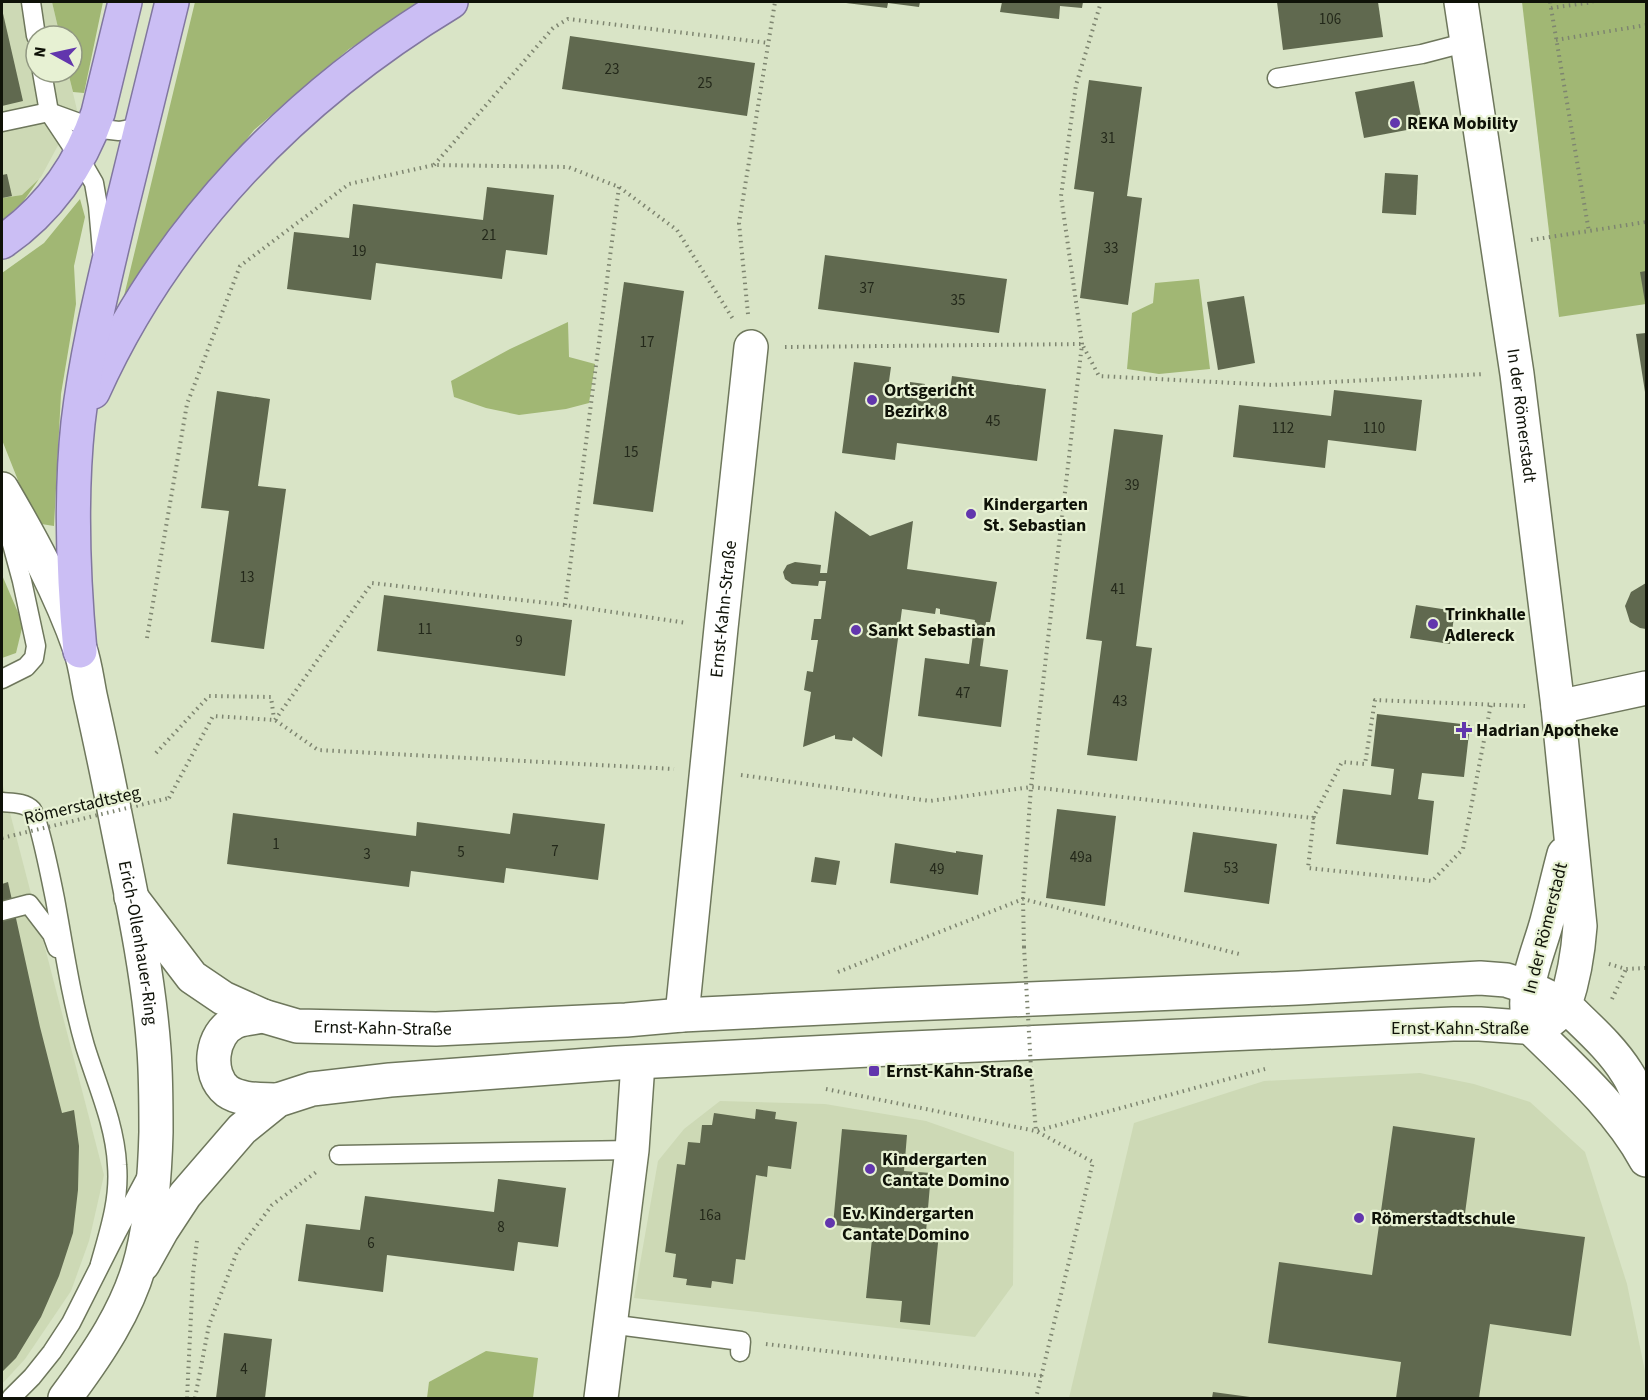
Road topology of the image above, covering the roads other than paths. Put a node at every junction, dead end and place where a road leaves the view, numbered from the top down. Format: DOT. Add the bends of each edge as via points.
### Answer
graph roads {
  1 [pos="30,2"];
  2 [pos="125,2"];
  3 [pos="172,2"];
  4 [pos="451,2"];
  5 [pos="1461,2"];
  6 [pos="34,24"];
  7 [pos="1468,42"];
  8 [pos="1277,78"];
  9 [pos="44,84"];
  10 [pos="49,112"];
  11 [pos="2,122"];
  12 [pos="141,127"];
  13 [pos="86,142"];
  14 [pos="2,242"];
  15 [pos="105,278"];
  16 [pos="751,347"];
  17 [pos="78,423"];
  18 [pos="2,489"];
  19 [pos="2,506"];
  20 [pos="80,651"];
  21 [pos="2,679"];
  22 [pos="1647,688"];
  23 [pos="1558,707"];
  24 [pos="2,802"];
  25 [pos="1569,832"];
  26 [pos="131,897"];
  27 [pos="2,911"];
  28 [pos="71,983"];
  29 [pos="1528,987"];
  30 [pos="1564,1005"];
  31 [pos="682,1015"];
  32 [pos="263,1016"];
  33 [pos="1531,1028"];
  34 [pos="638,1063"];
  35 [pos="278,1100"];
  36 [pos="1647,1125"];
  37 [pos="632,1150"];
  38 [pos="339,1155"];
  39 [pos="1647,1160"];
  40 [pos="155,1162"];
  41 [pos="100,1264"];
  42 [pos="130,1290"];
  43 [pos="609,1324"];
  44 [pos="740,1346"];
  45 [pos="11,1398"];
  46 [pos="65,1398"];
  47 [pos="601,1398"];
  1 -- 6 [label="lane"];
  2 -- 13 [label="highway" via="102,98"];
  3 -- 12 [label="highway"];
  4 -- 17 [label="highway" via="364,59 280,131 236,175 183,239 136,308"];
  5 -- 7 [label="street, In der Römerstadt"];
  7 -- 8 [label="lane" via="1422,54"];
  7 -- 23 [label="street, In der Römerstadt" via="1517,374"];
  9 -- 10 [label="lane"];
  10 -- 11 [label="lane"];
  10 -- 13 [label="lane"];
  10 -- 13 [label="lane"];
  12 -- 13 [label="lane"];
  12 -- 15 [label="highway"];
  13 -- 14 [label="highway" via="64,182 41,210"];
  13 -- 15 [label="lane" via="99,206"];
  15 -- 17 [label="highway"];
  16 -- 31 [label="street, Ernst-Kahn-Straße"];
  17 -- 20 [label="highway" via="73,537"];
  18 -- 20 [label="street, Erich-Ollenhauer-Ring" via="57,590"];
  19 -- 21 [label="lane" via="36,646 34,658 26,667"];
  20 -- 26 [label="street, Erich-Ollenhauer-Ring"];
  22 -- 23 [label="street"];
  23 -- 25 [label="street, In der Römerstadt"];
  24 -- 28 [label="lane" via="33,811"];
  25 -- 29 [label="street, In der Römerstadt"];
  25 -- 30 [label="street, In der Römerstadt" via="1580,926 1578,956"];
  26 -- 32 [label="street, Ernst-Kahn-Straße" via="192,977 223,998"];
  26 -- 40 [label="street, Erich-Ollenhauer-Ring" via="154,1048"];
  27 -- 28 [label="lane" via="29,904 52,934"];
  28 -- 41 [label="lane" via="118,1167 117,1192"];
  29 -- 30 [label="street, Ernst-Kahn-Straße"];
  29 -- 31 [label="street, Ernst-Kahn-Straße" via="1480,978"];
  29 -- 33 [label="street, In der Römerstadt"];
  30 -- 33 [label="street, Ernst-Kahn-Straße" via="1546,1024"];
  30 -- 36 [label="street, In der Römerstadt" via="1629,1074"];
  31 -- 32 [label="street, Ernst-Kahn-Straße" via="436,1029 297,1026"];
  32 -- 35 [label="street, Ernst-Kahn-Straße" via="235,1022 224,1030 213,1054 215,1068 228,1091 247,1099"];
  33 -- 34 [label="street, Ernst-Kahn-Straße" via="1453,1024"];
  33 -- 39 [label="street" via="1619,1118"];
  34 -- 35 [label="street, Ernst-Kahn-Straße" via="390,1080 312,1089"];
  34 -- 37 [label="street"];
  35 -- 42 [label="street, Ernst-Kahn-Straße" via="242,1129 185,1195"];
  37 -- 38 [label="lane"];
  37 -- 43 [label="street"];
  40 -- 41 [label="lane"];
  40 -- 42 [label="street, Erich-Ollenhauer-Ring" via="151,1211 142,1257"];
  41 -- 45 [label="lane" via="71,1323 32,1377"];
  42 -- 46 [label="street, Erich-Ollenhauer-Ring" via="116,1322"];
  43 -- 44 [label="lane"];
  43 -- 47 [label="street"];
}
